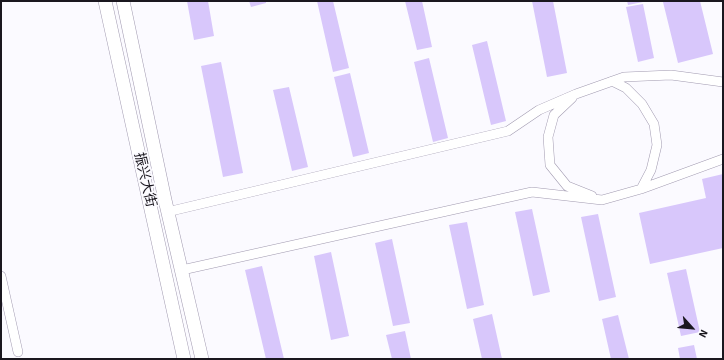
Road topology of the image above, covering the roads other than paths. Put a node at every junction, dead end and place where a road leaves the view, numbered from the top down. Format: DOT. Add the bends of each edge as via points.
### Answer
graph roads {
  1 [pos="105,1"];
  2 [pos="123,1"];
  3 [pos="612,81"];
  4 [pos="723,82"];
  5 [pos="576,94"];
  6 [pos="723,159"];
  7 [pos="641,189"];
  8 [pos="602,200"];
  9 [pos="167,212"];
  10 [pos="182,270"];
  11 [pos="1,276"];
  12 [pos="5,307"];
  13 [pos="18,352"];
  14 [pos="184,359"];
  15 [pos="202,359"];
  1 -- 14 [label="main road, 振兴大街"];
  2 -- 9 [label="main road, 振兴大街"];
  3 -- 4 [label="street" via="624,77 671,75"];
  3 -- 5 [label="street"];
  3 -- 7 [label="street" via="626,88 642,104 654,124 657,145 651,170"];
  5 -- 8 [label="street" via="554,115 548,137 550,165 567,186"];
  5 -- 9 [label="street" via="539,110 508,131"];
  6 -- 7 [label="street"];
  7 -- 8 [label="street"];
  8 -- 10 [label="street" via="532,192"];
  9 -- 10 [label="main road, 振兴大街"];
  10 -- 15 [label="main road, 振兴大街"];
  11 -- 12 [label="street"];
  12 -- 13 [label="street"];
}
